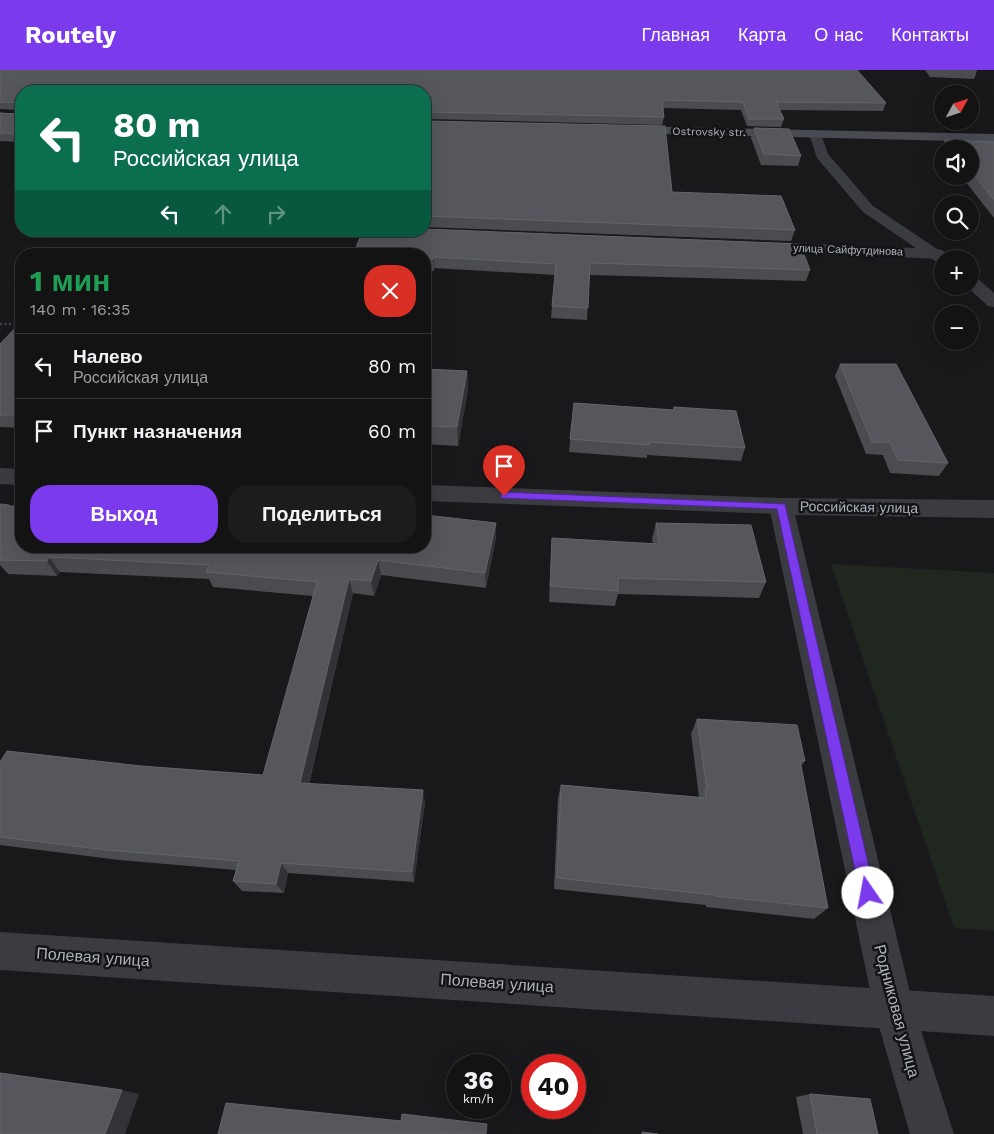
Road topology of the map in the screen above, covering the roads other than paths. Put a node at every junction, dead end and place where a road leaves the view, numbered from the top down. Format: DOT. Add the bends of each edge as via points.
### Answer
graph roads {
  1 [pos="610,129"];
  2 [pos="815,134"];
  3 [pos="994,138"];
  4 [pos="748,246"];
  5 [pos="934,251"];
  6 [pos="934,256"];
  7 [pos="979,290"];
  8 [pos="994,302"];
  9 [pos="0,476"];
  10 [pos="15,477"];
  11 [pos="431,492"];
  12 [pos="781,506"];
  13 [pos="994,509"];
  14 [pos="0,951"];
  15 [pos="894,1009"];
  16 [pos="994,1016"];
  17 [pos="932,1134"];
  1 -- 2 [label="main road, Ostrovsky str."];
  2 -- 3 [label="main road, Ostrovsky str."];
  2 -- 5 [label="street" via="822,155 868,209"];
  4 -- 6 [label="street, улица Сайфутдинова"];
  7 -- 8 [label="street"];
  9 -- 10 [label="street"];
  11 -- 12 [label="street, Российская улица"];
  12 -- 13 [label="street, Российская улица"];
  12 -- 15 [label="street, Родниковая улица"];
  14 -- 15 [label="street, Полевая улица"];
  15 -- 16 [label="street, Полевая улица"];
  15 -- 17 [label="street, Родниковая улица"];
}
